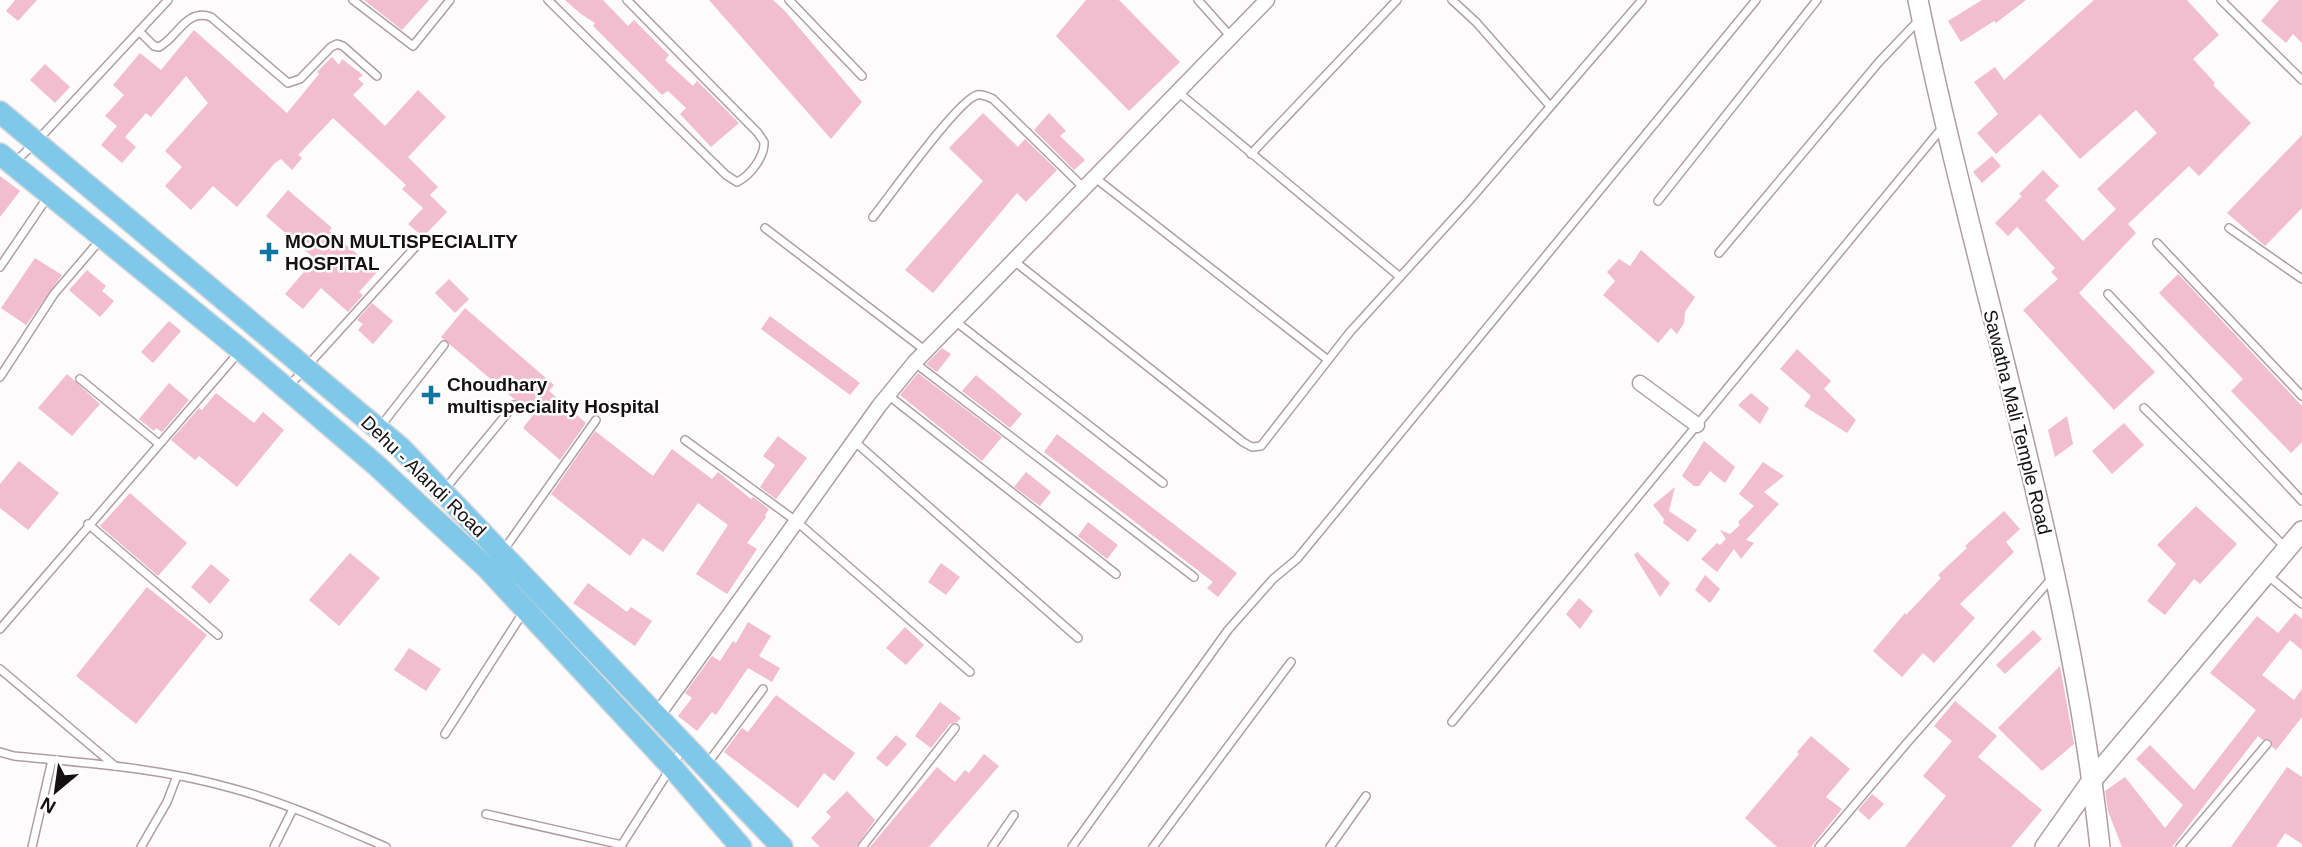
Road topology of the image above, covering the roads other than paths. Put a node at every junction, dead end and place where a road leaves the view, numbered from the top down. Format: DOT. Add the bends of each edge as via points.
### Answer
graph roads {
  1 [pos="168,0"];
  2 [pos="353,0"];
  3 [pos="450,0"];
  4 [pos="548,0"];
  5 [pos="628,0"];
  6 [pos="789,0"];
  7 [pos="1198,0"];
  8 [pos="1267,0"];
  9 [pos="1397,0"];
  10 [pos="1452,0"];
  11 [pos="1642,0"];
  12 [pos="1756,0"];
  13 [pos="1818,0"];
  14 [pos="2221,0"];
  15 [pos="1920,9"];
  16 [pos="139,31"];
  17 [pos="1231,37"];
  18 [pos="377,76"];
  19 [pos="862,76"];
  20 [pos="2302,80"];
  21 [pos="1178,92"];
  22 [pos="1550,106"];
  23 [pos="0,112"];
  24 [pos="1944,126"];
  25 [pos="36,142"];
  26 [pos="1251,154"];
  27 [pos="6,159"];
  28 [pos="1089,183"];
  29 [pos="49,194"];
  30 [pos="1658,201"];
  31 [pos="873,217"];
  32 [pos="765,228"];
  33 [pos="2230,228"];
  34 [pos="103,238"];
  35 [pos="2157,243"];
  36 [pos="418,244"];
  37 [pos="1719,253"];
  38 [pos="1013,261"];
  39 [pos="0,267"];
  40 [pos="1400,277"];
  41 [pos="2302,279"];
  42 [pos="2108,293"];
  43 [pos="955,321"];
  44 [pos="444,345"];
  45 [pos="241,350"];
  46 [pos="926,351"];
  47 [pos="1328,360"];
  48 [pos="914,363"];
  49 [pos="306,368"];
  50 [pos="0,377"];
  51 [pos="80,379"];
  52 [pos="1640,383"];
  53 [pos="286,389"];
  54 [pos="888,395"];
  55 [pos="2302,396"];
  56 [pos="514,405"];
  57 [pos="2144,408"];
  58 [pos="596,420"];
  59 [pos="1697,425"];
  60 [pos="379,429"];
  61 [pos="685,440"];
  62 [pos="854,441"];
  63 [pos="159,444"];
  64 [pos="1163,483"];
  65 [pos="443,491"];
  66 [pos="2302,501"];
  67 [pos="796,521"];
  68 [pos="88,524"];
  69 [pos="2302,531"];
  70 [pos="2287,549"];
  71 [pos="502,552"];
  72 [pos="1116,574"];
  73 [pos="2056,574"];
  74 [pos="2266,574"];
  75 [pos="1194,577"];
  76 [pos="539,591"];
  77 [pos="2302,604"];
  78 [pos="525,608"];
  79 [pos="0,629"];
  80 [pos="218,635"];
  81 [pos="1078,638"];
  82 [pos="1291,662"];
  83 [pos="0,669"];
  84 [pos="970,672"];
  85 [pos="763,689"];
  86 [pos="657,716"];
  87 [pos="1452,722"];
  88 [pos="955,728"];
  89 [pos="445,734"];
  90 [pos="644,736"];
  91 [pos="2267,744"];
  92 [pos="685,747"];
  93 [pos="0,752"];
  94 [pos="52,760"];
  95 [pos="671,766"];
  96 [pos="116,767"];
  97 [pos="705,768"];
  98 [pos="177,776"];
  99 [pos="2093,779"];
  100 [pos="1366,796"];
  101 [pos="293,810"];
  102 [pos="486,814"];
  103 [pos="1014,815"];
  104 [pos="622,846"];
  105 [pos="32,847"];
  106 [pos="141,847"];
  107 [pos="274,847"];
  108 [pos="386,847"];
  109 [pos="741,847"];
  110 [pos="782,847"];
  111 [pos="862,847"];
  112 [pos="992,847"];
  113 [pos="1072,847"];
  114 [pos="1153,847"];
  115 [pos="1330,847"];
  116 [pos="1819,847"];
  117 [pos="2045,847"];
  118 [pos="2100,847"];
  119 [pos="2180,847"];
  1 -- 16 [label="lane"];
  2 -- 3 [label="lane" via="413,46"];
  4 -- 5 [label="lane" via="726,176 742,180 762,155 764,142"];
  6 -- 19 [label="lane"];
  7 -- 17 [label="lane"];
  8 -- 17 [label="street"];
  9 -- 26 [label="lane"];
  10 -- 22 [label="lane"];
  11 -- 22 [label="lane"];
  12 -- 113 [label="lane" via="1297,559 1228,630"];
  13 -- 30 [label="lane"];
  14 -- 20 [label="lane"];
  15 -- 24 [label="street, Sawatha Mali Temple Road"];
  15 -- 37 [label="lane"];
  16 -- 18 [label="lane" via="159,47 198,13 211,17 288,83 300,79 337,44"];
  16 -- 25 [label="lane"];
  17 -- 21 [label="street"];
  21 -- 26 [label="lane"];
  21 -- 28 [label="street"];
  22 -- 40 [label="lane"];
  23 -- 25 [label="main road, Dehu - Alandi Road"];
  24 -- 59 [label="lane"];
  24 -- 73 [label="street, Sawatha Mali Temple Road"];
  25 -- 27 [label="lane"];
  25 -- 49 [label="main road, Dehu - Alandi Road"];
  26 -- 40 [label="lane"];
  27 -- 29 [label="main road, Dehu - Alandi Road"];
  28 -- 31 [label="lane" via="993,99 975,95 957,110"];
  28 -- 38 [label="street"];
  28 -- 47 [label="lane"];
  29 -- 34 [label="main road, Dehu - Alandi Road"];
  29 -- 39 [label="lane"];
  32 -- 46 [label="lane"];
  33 -- 41 [label="lane"];
  34 -- 45 [label="main road, Dehu - Alandi Road"];
  34 -- 50 [label="lane" via="54,294"];
  35 -- 55 [label="lane"];
  36 -- 49 [label="lane"];
  38 -- 43 [label="street"];
  38 -- 47 [label="lane" via="1252,447 1261,446 1269,437"];
  40 -- 47 [label="lane"];
  42 -- 66 [label="lane"];
  43 -- 46 [label="street"];
  43 -- 64 [label="lane"];
  44 -- 60 [label="lane"];
  45 -- 53 [label="main road, Dehu - Alandi Road"];
  45 -- 63 [label="lane"];
  46 -- 48 [label="street"];
  48 -- 54 [label="street"];
  48 -- 75 [label="lane"];
  49 -- 53 [label="lane"];
  49 -- 60 [label="main road, Dehu - Alandi Road"];
  51 -- 63 [label="lane"];
  52 -- 59 [label="street"];
  53 -- 78 [label="main road, Dehu - Alandi Road" via="376,465"];
  54 -- 62 [label="street"];
  54 -- 72 [label="lane"];
  56 -- 65 [label="lane"];
  57 -- 70 [label="lane"];
  58 -- 71 [label="lane"];
  59 -- 87 [label="lane"];
  60 -- 65 [label="main road, Dehu - Alandi Road"];
  61 -- 67 [label="lane"];
  62 -- 67 [label="street"];
  62 -- 81 [label="lane"];
  63 -- 68 [label="lane"];
  65 -- 71 [label="main road, Dehu - Alandi Road"];
  67 -- 84 [label="lane"];
  67 -- 86 [label="street"];
  68 -- 79 [label="lane"];
  68 -- 80 [label="lane"];
  69 -- 70 [label="street"];
  70 -- 74 [label="street"];
  71 -- 76 [label="main road, Dehu - Alandi Road"];
  73 -- 99 [label="street, Sawatha Mali Temple Road"];
  73 -- 116 [label="lane"];
  74 -- 77 [label="lane"];
  74 -- 99 [label="street"];
  76 -- 78 [label="lane"];
  76 -- 86 [label="main road, Dehu - Alandi Road"];
  78 -- 89 [label="lane"];
  78 -- 90 [label="main road, Dehu - Alandi Road"];
  82 -- 114 [label="lane"];
  83 -- 96 [label="lane"];
  85 -- 97 [label="lane"];
  86 -- 90 [label="lane"];
  86 -- 92 [label="main road, Dehu - Alandi Road"];
  88 -- 111 [label="lane"];
  90 -- 95 [label="main road, Dehu - Alandi Road"];
  91 -- 119 [label="lane"];
  92 -- 95 [label="lane"];
  92 -- 97 [label="main road, Dehu - Alandi Road"];
  93 -- 94 [label="lane"];
  94 -- 96 [label="lane"];
  94 -- 105 [label="lane"];
  95 -- 104 [label="lane"];
  95 -- 109 [label="main road, Dehu - Alandi Road"];
  96 -- 98 [label="lane"];
  97 -- 110 [label="main road, Dehu - Alandi Road"];
  98 -- 101 [label="lane" via="231,788"];
  98 -- 106 [label="lane"];
  99 -- 117 [label="street"];
  99 -- 118 [label="street, Sawatha Mali Temple Road"];
  100 -- 115 [label="lane"];
  101 -- 107 [label="lane"];
  101 -- 108 [label="lane"];
  102 -- 104 [label="lane"];
  103 -- 112 [label="lane"];
}
